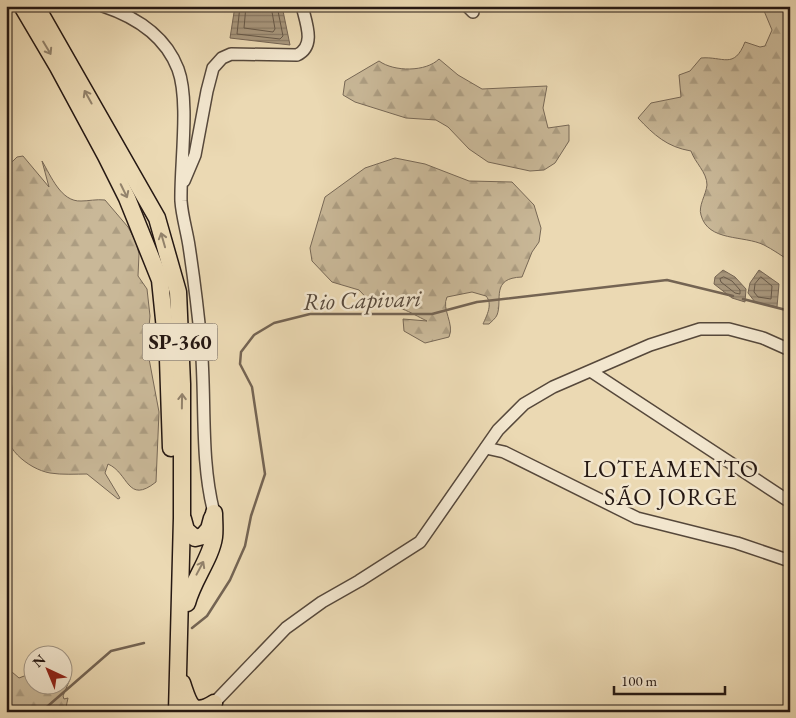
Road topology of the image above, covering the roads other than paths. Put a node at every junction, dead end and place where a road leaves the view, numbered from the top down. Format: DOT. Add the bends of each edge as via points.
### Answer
graph roads {
  1 [pos="103,6"];
  2 [pos="302,6"];
  3 [pos="26,7"];
  4 [pos="130,12"];
  5 [pos="182,184"];
  6 [pos="790,350"];
  7 [pos="592,372"];
  8 [pos="486,448"];
  9 [pos="790,502"];
  10 [pos="214,513"];
  11 [pos="182,518"];
  12 [pos="790,561"];
  13 [pos="181,631"];
  14 [pos="180,678"];
  15 [pos="210,707"];
  16 [pos="168,712"];
  17 [pos="177,712"];
  1 -- 4 [label="street"];
  2 -- 5 [label="street" via="308,46 302,52 297,55 231,54 213,68 196,155"];
  11 -- 3 [label="highway, SP-360, one-way" via="178,292 157,218"];
  3 -- 16 [label="highway, SP-360, one-way" via="127,198 160,280 168,359 170,440"];
  4 -- 5 [label="street" via="151,30 172,56 179,71"];
  5 -- 10 [label="street" via="181,203 201,345 207,471"];
  6 -- 7 [label="street" via="755,336 728,330 700,329 650,345"];
  7 -- 8 [label="street" via="554,387 524,404 510,416"];
  7 -- 9 [label="street"];
  8 -- 12 [label="street" via="504,452 637,518 737,543"];
  8 -- 15 [label="street" via="420,542 286,628"];
  10 -- 11 [label="highway" via="209,529 203,536 195,538 186,530"];
  13 -- 10 [label="highway, one-way" via="193,583 214,537"];
  11 -- 13 [label="highway, SP-360"];
  13 -- 14 [label="highway, SP-360"];
  14 -- 15 [label="highway" via="188,702 196,709"];
  14 -- 17 [label="highway, SP-360"];
}
